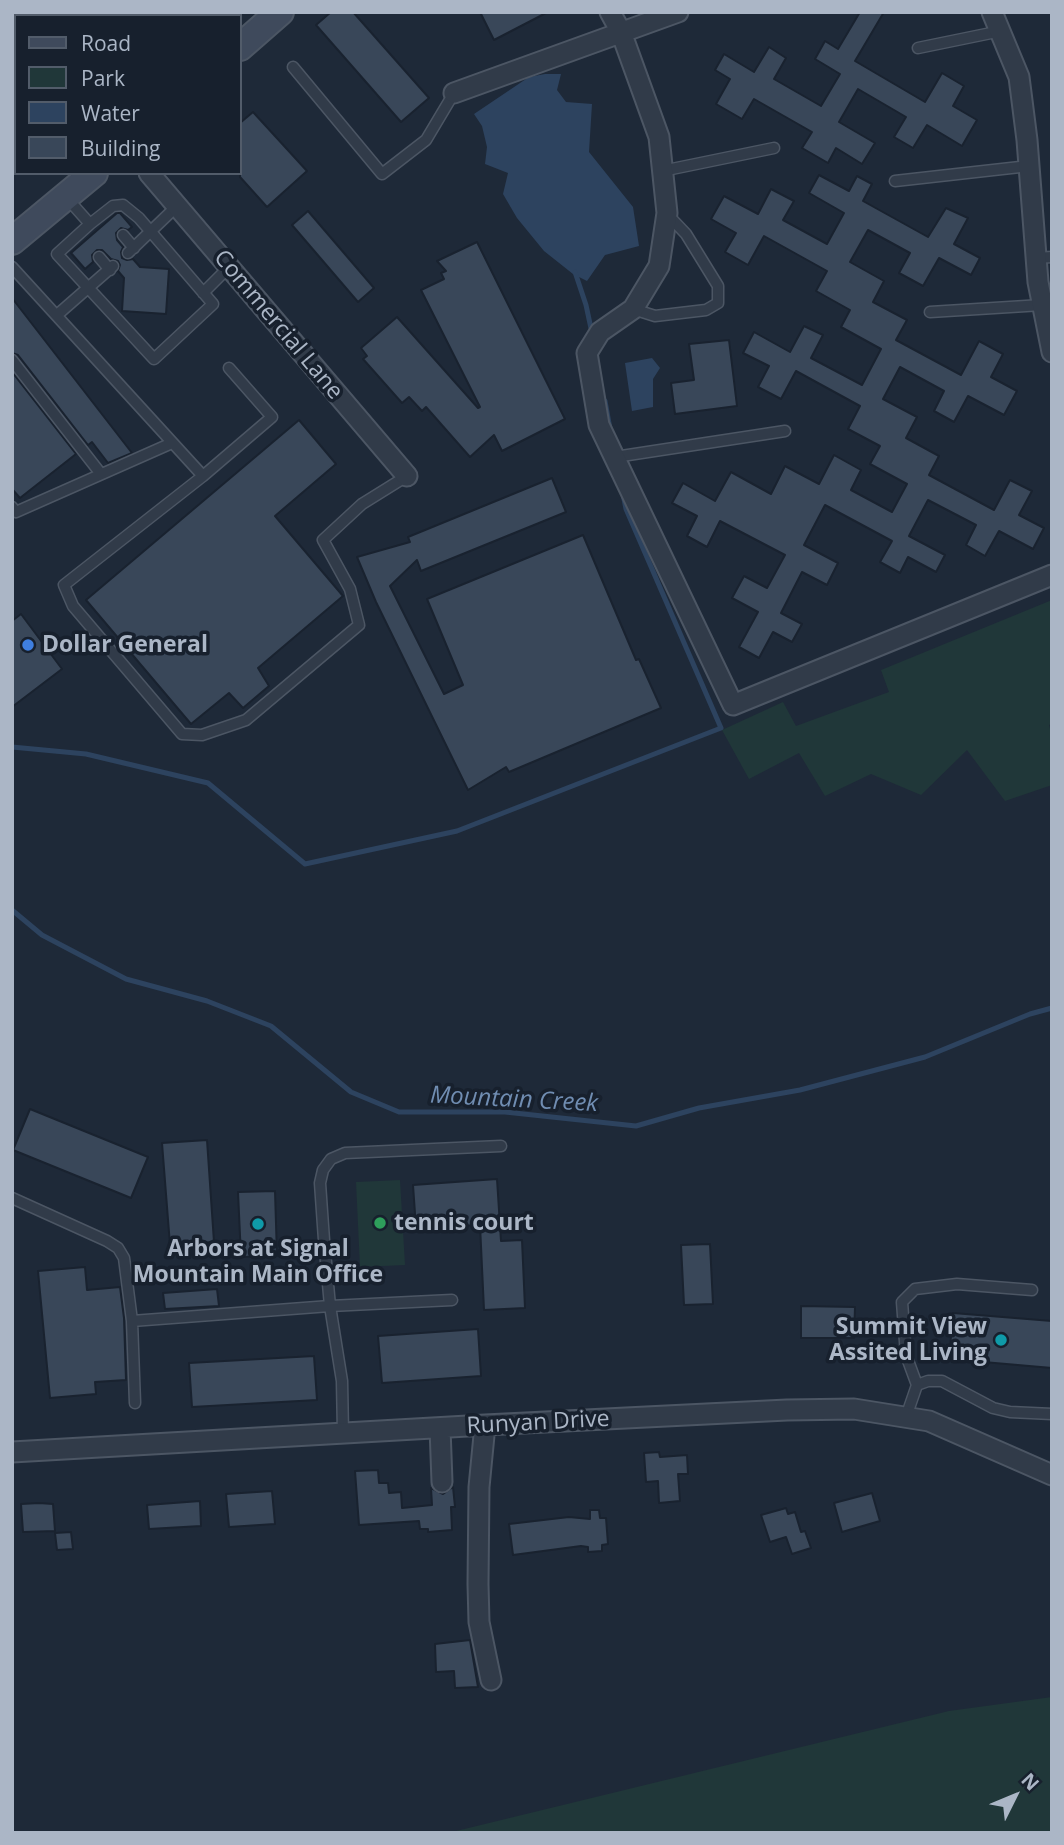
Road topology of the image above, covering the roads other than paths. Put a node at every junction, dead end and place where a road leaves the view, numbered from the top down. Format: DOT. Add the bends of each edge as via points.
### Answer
graph roads {
  1 [pos="280,12"];
  2 [pos="610,12"];
  3 [pos="678,12"];
  4 [pos="992,12"];
  5 [pos="1001,31"];
  6 [pos="621,32"];
  7 [pos="242,45"];
  8 [pos="918,48"];
  9 [pos="293,66"];
  10 [pos="454,93"];
  11 [pos="775,148"];
  12 [pos="1029,166"];
  13 [pos="662,171"];
  14 [pos="92,175"];
  15 [pos="151,175"];
  16 [pos="895,181"];
  17 [pos="66,197"];
  18 [pos="177,206"];
  19 [pos="667,213"];
  20 [pos="90,224"];
  21 [pos="151,232"];
  22 [pos="123,235"];
  23 [pos="12,241"];
  24 [pos="99,257"];
  25 [pos="1044,258"];
  26 [pos="12,267"];
  27 [pos="229,267"];
  28 [pos="88,289"];
  29 [pos="203,293"];
  30 [pos="1042,305"];
  31 [pos="633,309"];
  32 [pos="930,312"];
  33 [pos="57,315"];
  34 [pos="1052,352"];
  35 [pos="12,360"];
  36 [pos="229,368"];
  37 [pos="785,431"];
  38 [pos="172,443"];
  39 [pos="615,457"];
  40 [pos="101,474"];
  41 [pos="203,476"];
  42 [pos="407,476"];
  43 [pos="12,506"];
  44 [pos="1052,575"];
  45 [pos="501,1146"];
  46 [pos="12,1198"];
  47 [pos="1032,1290"];
  48 [pos="452,1300"];
  49 [pos="330,1306"];
  50 [pos="132,1321"];
  51 [pos="916,1385"];
  52 [pos="135,1403"];
  53 [pos="1052,1414"];
  54 [pos="906,1417"];
  55 [pos="485,1425"];
  56 [pos="440,1428"];
  57 [pos="343,1433"];
  58 [pos="12,1452"];
  59 [pos="1052,1475"];
  60 [pos="442,1482"];
  61 [pos="491,1680"];
  1 -- 7 [label="main road"];
  2 -- 6 [label="street"];
  3 -- 6 [label="street"];
  4 -- 5 [label="street"];
  5 -- 8 [label="lane"];
  5 -- 12 [label="street" via="1019,77"];
  6 -- 10 [label="street"];
  6 -- 13 [label="street" via="659,137"];
  9 -- 10 [label="lane" via="382,174 426,140"];
  11 -- 13 [label="lane"];
  12 -- 16 [label="lane"];
  12 -- 25 [label="street"];
  13 -- 19 [label="street"];
  14 -- 17 [label="main road"];
  15 -- 18 [label="street, Commercial Lane"];
  17 -- 20 [label="lane"];
  17 -- 23 [label="main road"];
  18 -- 21 [label="lane"];
  18 -- 27 [label="street, Commercial Lane"];
  19 -- 31 [label="street" via="659,266"];
  19 -- 31 [label="lane" via="686,234 718,286 718,303 706,310 655,316"];
  20 -- 21 [label="lane" via="106,216 113,206 123,205"];
  20 -- 28 [label="lane" via="82,238 57,254"];
  21 -- 22 [label="lane" via="131,251"];
  21 -- 29 [label="lane"];
  24 -- 28 [label="lane" via="112,268"];
  25 -- 30 [label="street"];
  26 -- 33 [label="lane"];
  27 -- 29 [label="lane"];
  27 -- 42 [label="street, Commercial Lane"];
  28 -- 29 [label="lane" via="153,359 213,304"];
  28 -- 33 [label="lane"];
  30 -- 32 [label="lane"];
  30 -- 34 [label="street"];
  31 -- 39 [label="street" via="600,332 587,353 599,425"];
  33 -- 38 [label="lane"];
  35 -- 40 [label="lane"];
  36 -- 41 [label="lane" via="272,417"];
  37 -- 39 [label="lane"];
  38 -- 40 [label="lane"];
  38 -- 41 [label="lane"];
  39 -- 44 [label="street" via="733,705"];
  40 -- 43 [label="lane" via="16,512"];
  41 -- 42 [label="lane" via="64,585 73,606 183,734 202,735 246,720 359,625 350,589 323,540 362,504"];
  45 -- 49 [label="lane" via="345,1153 331,1159 320,1184"];
  46 -- 50 [label="lane" via="118,1248 128,1274"];
  47 -- 51 [label="lane" via="957,1284 915,1289 902,1302 906,1355"];
  48 -- 49 [label="lane"];
  49 -- 50 [label="lane"];
  49 -- 57 [label="lane" via="342,1381"];
  50 -- 52 [label="lane"];
  51 -- 53 [label="lane" via="942,1381 993,1408"];
  51 -- 54 [label="lane"];
  54 -- 55 [label="street, Runyan Drive" via="814,1409"];
  54 -- 59 [label="street, Runyan Drive" via="929,1421"];
  55 -- 56 [label="street, Runyan Drive"];
  55 -- 61 [label="street" via="478,1584 479,1622"];
  56 -- 57 [label="street, Runyan Drive"];
  56 -- 60 [label="street"];
  57 -- 58 [label="street, Runyan Drive"];
}
